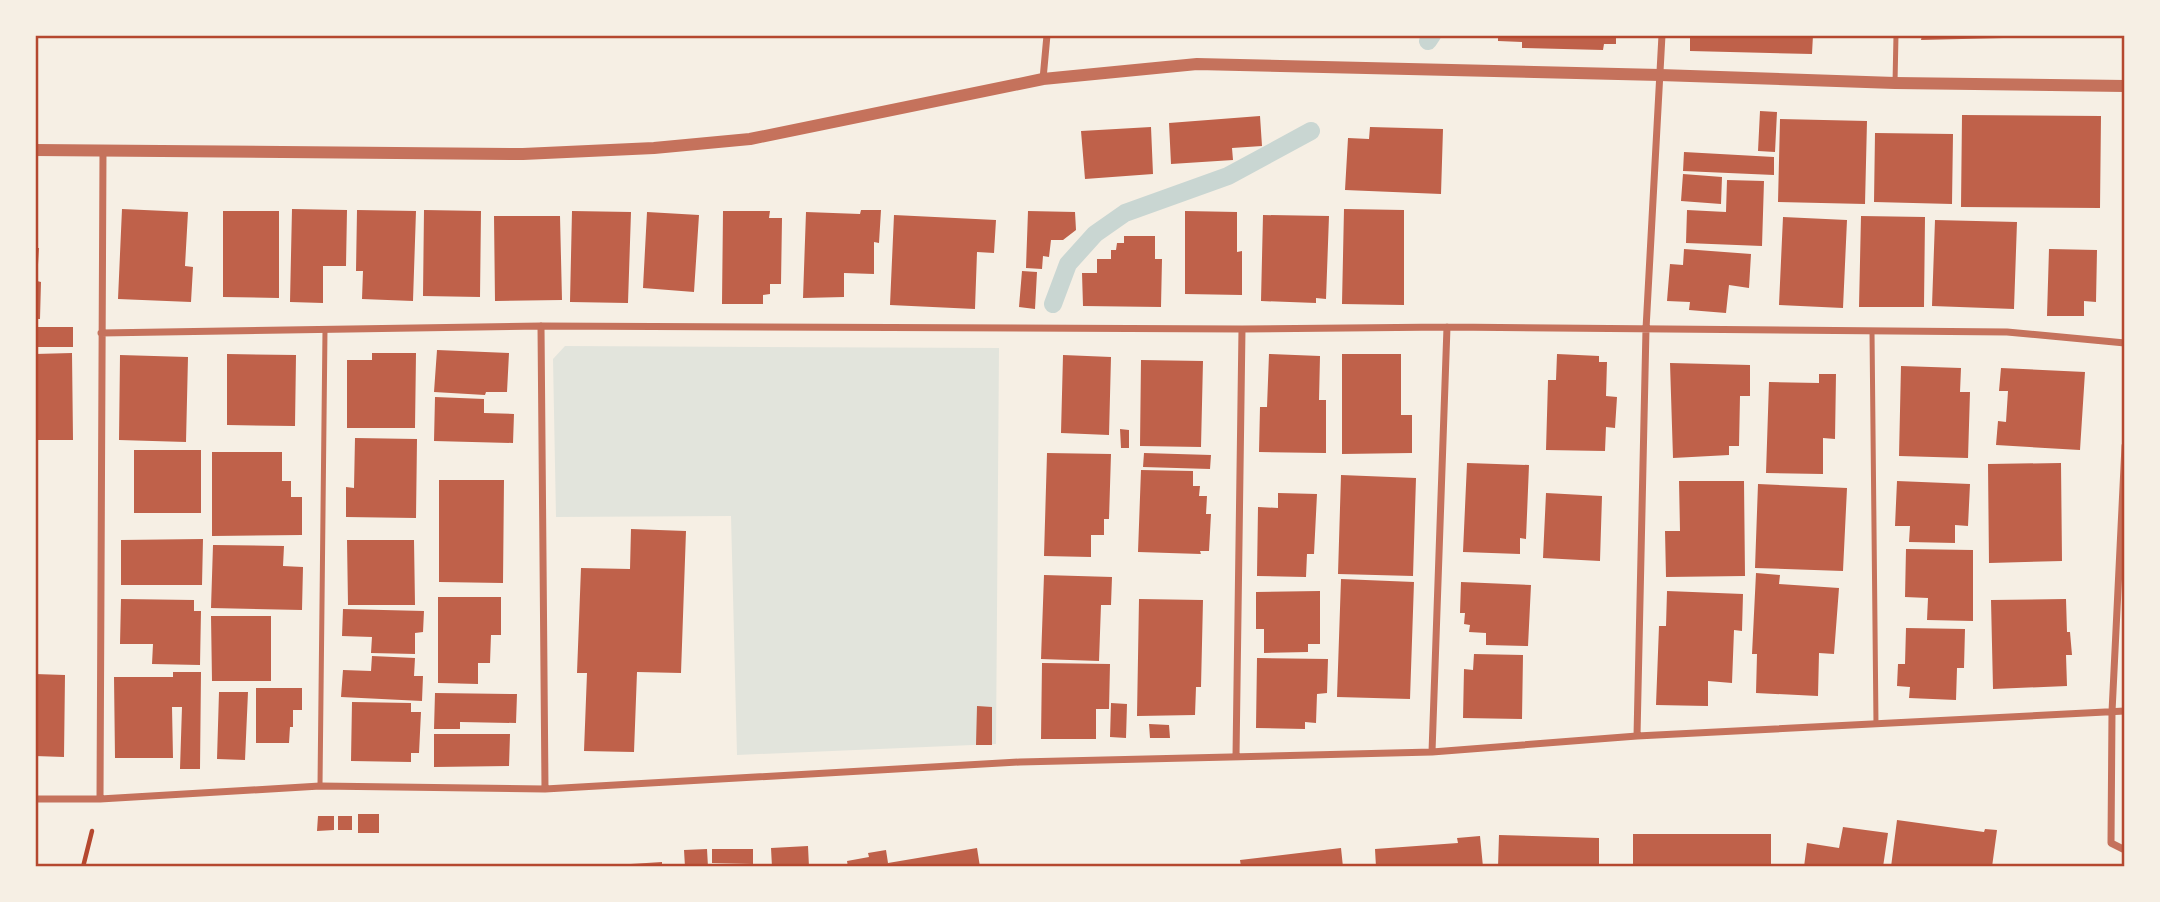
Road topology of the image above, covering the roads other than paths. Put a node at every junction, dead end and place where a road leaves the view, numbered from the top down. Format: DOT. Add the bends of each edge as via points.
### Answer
graph roads {
  1 [pos="1047,35"];
  2 [pos="1662,35"];
  3 [pos="1896,35"];
  4 [pos="1660,75"];
  5 [pos="1043,79"];
  6 [pos="1895,83"];
  7 [pos="2125,86"];
  8 [pos="35,150"];
  9 [pos="103,150"];
  10 [pos="541,326"];
  11 [pos="1447,327"];
  12 [pos="1241,329"];
  13 [pos="1646,329"];
  14 [pos="325,330"];
  15 [pos="1872,331"];
  16 [pos="101,333"];
  17 [pos="2125,343"];
  18 [pos="2125,446"];
  19 [pos="2125,711"];
  20 [pos="2112,712"];
  21 [pos="1876,724"];
  22 [pos="1637,736"];
  23 [pos="1432,752"];
  24 [pos="1236,757"];
  25 [pos="320,786"];
  26 [pos="545,789"];
  27 [pos="35,799"];
  28 [pos="100,799"];
  29 [pos="2125,850"];
  1 -- 5 [label="street"];
  2 -- 4 [label="street"];
  3 -- 6 [label="lane"];
  4 -- 5 [label="street" via="1197,64"];
  4 -- 6 [label="street"];
  4 -- 13 [label="street"];
  5 -- 9 [label="street" via="750,139 654,148 523,154"];
  6 -- 7 [label="street"];
  8 -- 9 [label="street"];
  9 -- 16 [label="street"];
  10 -- 12 [label="street"];
  10 -- 14 [label="street"];
  10 -- 26 [label="street"];
  11 -- 12 [label="street"];
  11 -- 13 [label="street"];
  11 -- 23 [label="street"];
  12 -- 24 [label="street"];
  13 -- 15 [label="street"];
  13 -- 22 [label="street"];
  14 -- 16 [label="street"];
  14 -- 25 [label="lane"];
  15 -- 17 [label="street" via="2007,332"];
  15 -- 21 [label="lane"];
  16 -- 28 [label="street"];
  18 -- 20 [label="street"];
  19 -- 20 [label="street"];
  20 -- 21 [label="street"];
  20 -- 29 [label="street" via="2111,843"];
  21 -- 22 [label="street"];
  22 -- 23 [label="street"];
  23 -- 24 [label="street"];
  24 -- 26 [label="street" via="1020,762"];
  25 -- 26 [label="street"];
  25 -- 28 [label="street"];
  27 -- 28 [label="street"];
}
